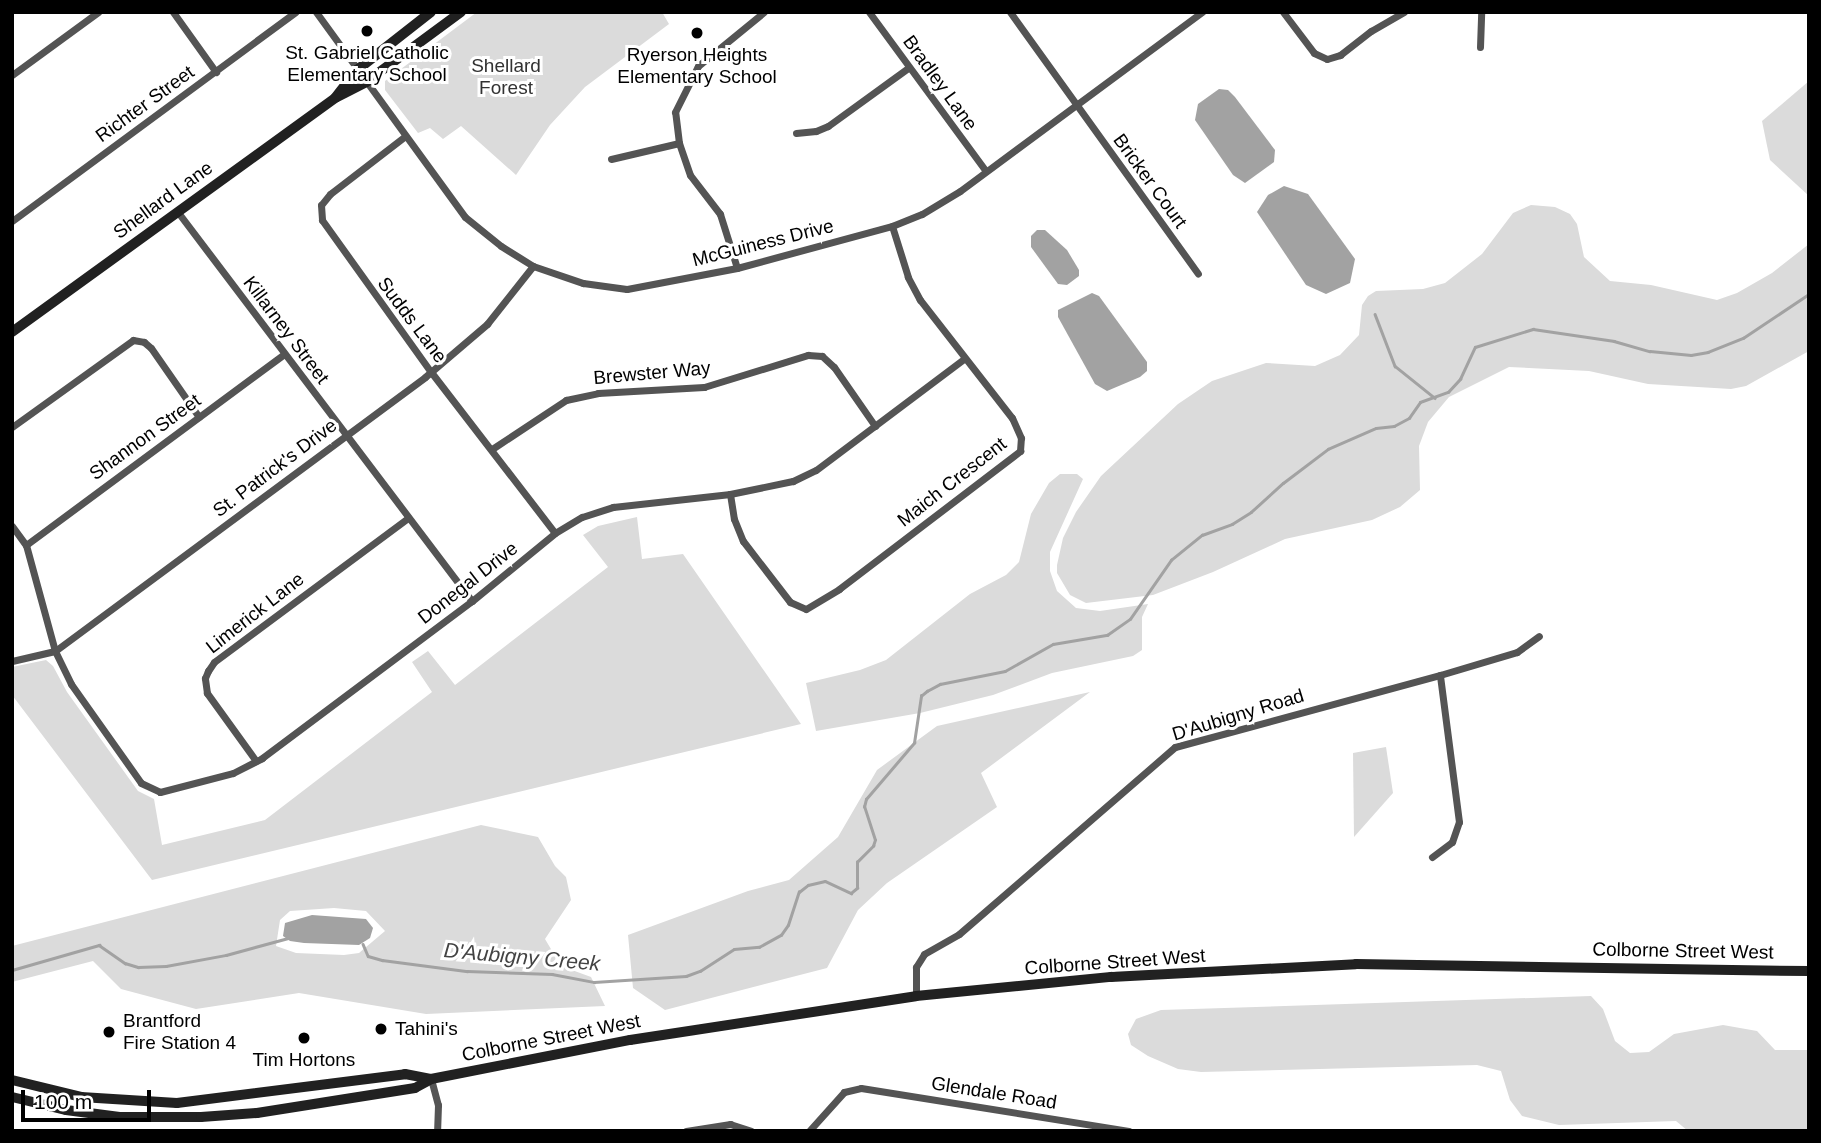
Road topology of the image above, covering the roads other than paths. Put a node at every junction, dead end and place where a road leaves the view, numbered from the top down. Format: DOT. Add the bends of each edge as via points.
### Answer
graph roads {
  1 [pos="98,12"];
  2 [pos="173,12"];
  3 [pos="295,12"];
  4 [pos="316,12"];
  5 [pos="430,12"];
  6 [pos="461,12"];
  7 [pos="764,12"];
  8 [pos="869,12"];
  9 [pos="1202,12"];
  10 [pos="1283,12"];
  11 [pos="1404,12"];
  12 [pos="1480,12"];
  13 [pos="1014,14"];
  14 [pos="1480,47"];
  15 [pos="908,68"];
  16 [pos="357,70"];
  17 [pos="216,72"];
  18 [pos="12,75"];
  19 [pos="366,82"];
  20 [pos="335,97"];
  21 [pos="1076,107"];
  22 [pos="796,133"];
  23 [pos="404,136"];
  24 [pos="679,143"];
  25 [pos="611,159"];
  26 [pos="986,171"];
  27 [pos="177,211"];
  28 [pos="12,221"];
  29 [pos="892,226"];
  30 [pos="533,266"];
  31 [pos="737,268"];
  32 [pos="1198,274"];
  33 [pos="12,332"];
  34 [pos="284,354"];
  35 [pos="965,358"];
  36 [pos="431,372"];
  37 [pos="199,417"];
  38 [pos="875,426"];
  39 [pos="12,427"];
  40 [pos="346,435"];
  41 [pos="492,449"];
  42 [pos="730,495"];
  43 [pos="408,519"];
  44 [pos="12,526"];
  45 [pos="555,533"];
  46 [pos="26,545"];
  47 [pos="472,601"];
  48 [pos="1539,636"];
  49 [pos="55,651"];
  50 [pos="12,661"];
  51 [pos="1440,675"];
  52 [pos="256,761"];
  53 [pos="1432,857"];
  54 [pos="1809,971"];
  55 [pos="916,996"];
  56 [pos="430,1079"];
  57 [pos="12,1080"];
  58 [pos="12,1097"];
  59 [pos="437,1131"];
  60 [pos="686,1131"];
  61 [pos="751,1131"];
  62 [pos="809,1131"];
  63 [pos="1129,1131"];
  1 -- 18 [label="street"];
  2 -- 17 [label="street"];
  3 -- 17 [label="street, Richter Street"];
  4 -- 16 [label="street, McGuiness Drive"];
  5 -- 16 [label="main road, Shellard Lane"];
  6 -- 19 [label="main road, Shellard Lane"];
  7 -- 24 [label="street" via="709,55 689,80 675,112"];
  8 -- 15 [label="street, Bradley Lane"];
  9 -- 21 [label="street, McGuiness Drive"];
  10 -- 11 [label="street" via="1314,53 1327,59"];
  12 -- 14 [label="street"];
  13 -- 21 [label="street, Bricker Court"];
  15 -- 22 [label="street" via="828,126"];
  15 -- 26 [label="street, Bradley Lane"];
  16 -- 19 [label="street, McGuiness Drive"];
  16 -- 20 [label="main road, Shellard Lane"];
  17 -- 28 [label="street, Richter Street"];
  19 -- 20 [label="main road, Shellard Lane"];
  19 -- 23 [label="street, McGuiness Drive"];
  20 -- 27 [label="main road, Shellard Lane"];
  21 -- 26 [label="street, McGuiness Drive"];
  21 -- 32 [label="street, Bricker Court"];
  23 -- 30 [label="street, McGuiness Drive" via="465,217"];
  23 -- 36 [label="street, Sudds Lane" via="330,194 321,205 322,220"];
  24 -- 25 [label="street"];
  24 -- 31 [label="street" via="690,175 719,214"];
  26 -- 29 [label="street, McGuiness Drive" via="937,206"];
  27 -- 33 [label="main road, Shellard Lane"];
  27 -- 34 [label="street, Killarney Street"];
  29 -- 31 [label="street, McGuiness Drive"];
  29 -- 35 [label="street, Maich Crescent" via="914,289"];
  30 -- 31 [label="street, McGuiness Drive" via="583,283 627,289"];
  30 -- 36 [label="street, St. Patrick's Drive" via="487,324"];
  34 -- 37 [label="street, Shannon Street"];
  34 -- 40 [label="street, Killarney Street"];
  35 -- 38 [label="street, Donegal Drive"];
  35 -- 42 [label="street, Maich Crescent" via="1019,428 1020,451 820,602 806,609 790,602 743,541"];
  36 -- 40 [label="street, St. Patrick's Drive"];
  36 -- 41 [label="street, Sudds Lane"];
  37 -- 39 [label="street" via="152,348 134,340"];
  37 -- 46 [label="street, Shannon Street"];
  38 -- 41 [label="street, Brewster Way" via="834,367 822,356 808,355 704,387 598,393 566,400"];
  38 -- 42 [label="street, Donegal Drive" via="816,470 774,487"];
  40 -- 43 [label="street, Killarney Street"];
  40 -- 49 [label="street, St. Patrick's Drive"];
  41 -- 45 [label="street, Sudds Lane"];
  42 -- 45 [label="street, Donegal Drive" via="613,507 589,513"];
  43 -- 47 [label="street, Killarney Street"];
  43 -- 52 [label="street, Limerick Lane" via="214,662 208,671 207,694"];
  44 -- 46 [label="street"];
  45 -- 47 [label="street, Donegal Drive"];
  46 -- 49 [label="street, Donegal Drive"];
  47 -- 52 [label="street, Donegal Drive"];
  48 -- 51 [label="street, D'Aubigny Road" via="1517,652"];
  49 -- 50 [label="street, St. Patrick's Drive"];
  49 -- 52 [label="street, Donegal Drive" via="76,694 146,787 160,792 233,774"];
  51 -- 53 [label="street" via="1459,822 1452,842"];
  51 -- 55 [label="street, D'Aubigny Road" via="1175,747 959,934 924,954 916,967"];
  54 -- 55 [label="main road, Colborne Street West" via="1356,964 1111,977"];
  55 -- 56 [label="main road, Colborne Street West" via="630,1040"];
  56 -- 57 [label="main road, Colborne Street West" via="405,1074 177,1103 81,1097"];
  56 -- 58 [label="main road, Colborne Street West" via="415,1088 257,1113 201,1117 120,1117"];
  56 -- 59 [label="street" via="438,1105"];
  60 -- 61 [label="street" via="730,1124"];
  62 -- 63 [label="street, Glendale Road" via="844,1092 861,1088"];
}
